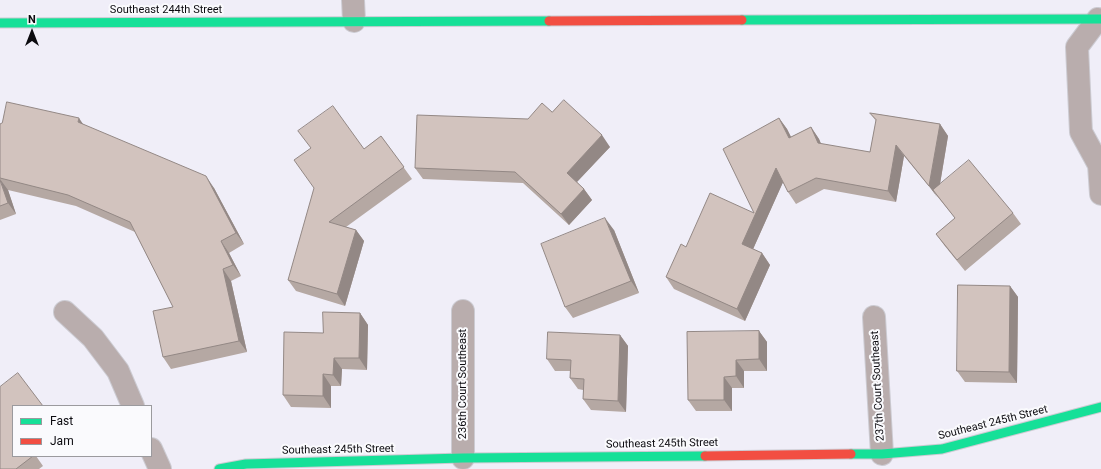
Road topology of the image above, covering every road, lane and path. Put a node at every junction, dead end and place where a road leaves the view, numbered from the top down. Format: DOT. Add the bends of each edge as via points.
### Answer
graph roads {
  1 [pos="353,0"];
  2 [pos="1099,16"];
  3 [pos="0,22"];
  4 [pos="354,22"];
  5 [pos="1100,163"];
  6 [pos="1101,194"];
  7 [pos="463,311"];
  8 [pos="65,312"];
  9 [pos="874,317"];
  10 [pos="132,405"];
  11 [pos="1101,407"];
  12 [pos="152,451"];
  13 [pos="882,454"];
  14 [pos="463,458"];
  15 [pos="160,469"];
  16 [pos="219,469"];
  1 -- 4 [label="street"];
  2 -- 4 [label="street, Southeast 244th Street"];
  2 -- 5 [label="street" via="1077,47 1081,132"];
  3 -- 4 [label="street, Southeast 244th Street"];
  5 -- 6 [label="street"];
  7 -- 14 [label="street, 236th Court Southeast"];
  8 -- 10 [label="street" via="93,338 118,371"];
  9 -- 13 [label="street, 237th Court Southeast"];
  11 -- 13 [label="street, Southeast 245th Street" via="942,449"];
  12 -- 15 [label="street"];
  13 -- 14 [label="street, Southeast 245th Street"];
  14 -- 16 [label="street, Southeast 245th Street" via="246,464"];
}
